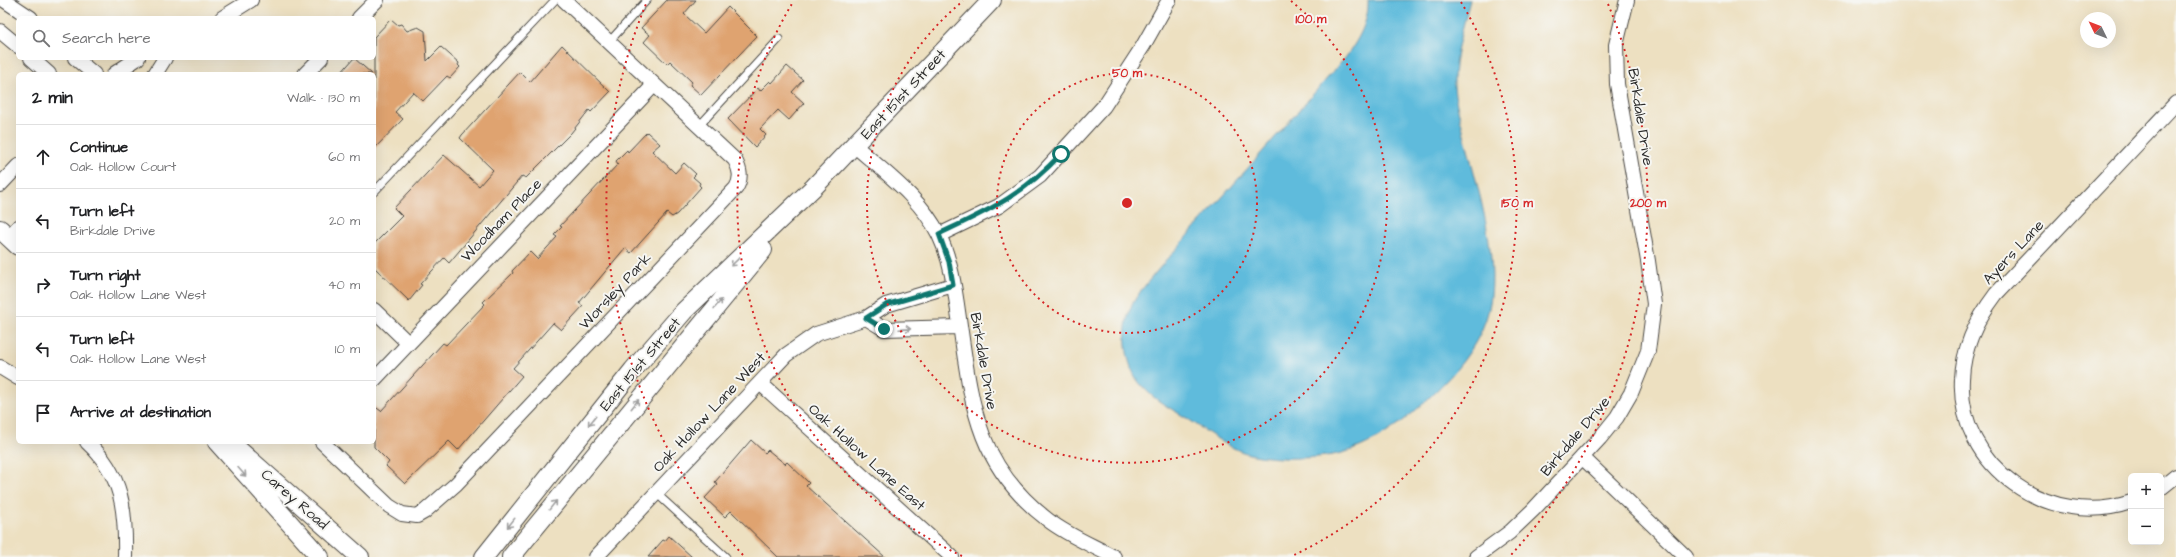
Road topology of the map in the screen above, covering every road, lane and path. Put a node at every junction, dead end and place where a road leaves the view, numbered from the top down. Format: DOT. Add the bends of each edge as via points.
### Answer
graph roads {
  1 [pos="4,0"];
  2 [pos="251,0"];
  3 [pos="377,0"];
  4 [pos="555,0"];
  5 [pos="564,0"];
  6 [pos="648,0"];
  7 [pos="992,0"];
  8 [pos="1169,0"];
  9 [pos="1627,0"];
  10 [pos="28,16"];
  11 [pos="225,16"];
  12 [pos="361,16"];
  13 [pos="0,32"];
  14 [pos="779,39"];
  15 [pos="609,42"];
  16 [pos="16,44"];
  17 [pos="33,60"];
  18 [pos="77,60"];
  19 [pos="135,60"];
  20 [pos="164,60"];
  21 [pos="319,60"];
  22 [pos="47,72"];
  23 [pos="92,72"];
  24 [pos="117,72"];
  25 [pos="156,72"];
  26 [pos="307,72"];
  27 [pos="654,85"];
  28 [pos="2176,103"];
  29 [pos="698,126"];
  30 [pos="854,145"];
  31 [pos="16,168"];
  32 [pos="0,185"];
  33 [pos="814,187"];
  34 [pos="376,190"];
  35 [pos="939,234"];
  36 [pos="953,285"];
  37 [pos="376,312"];
  38 [pos="866,318"];
  39 [pos="960,327"];
  40 [pos="408,343"];
  41 [pos="0,367"];
  42 [pos="16,377"];
  43 [pos="376,378"];
  44 [pos="760,383"];
  45 [pos="89,444"];
  46 [pos="219,444"];
  47 [pos="232,444"];
  48 [pos="324,444"];
  49 [pos="1582,457"];
  50 [pos="2176,476"];
  51 [pos="2164,486"];
  52 [pos="656,493"];
  53 [pos="2128,503"];
  54 [pos="125,557"];
  55 [pos="320,557"];
  56 [pos="360,557"];
  57 [pos="484,557"];
  58 [pos="511,557"];
  59 [pos="596,557"];
  60 [pos="726,557"];
  61 [pos="952,557"];
  62 [pos="1114,557"];
  63 [pos="1476,557"];
  64 [pos="1686,557"];
  1 -- 10 [label="street"];
  2 -- 11 [label="street"];
  3 -- 12 [label="street"];
  4 -- 34 [label="lane"];
  5 -- 15 [label="street, Worsley Park"];
  6 -- 15 [label="lane"];
  7 -- 30 [label="street, East 151st Street"];
  8 -- 35 [label="street" via="1104,106 1040,176 999,206"];
  9 -- 49 [label="street, Birkdale Drive" via="1616,45 1617,84 1654,304 1648,351 1631,393 1617,417"];
  13 -- 16 [label="street"];
  14 -- 29 [label="lane"];
  15 -- 27 [label="street, Worsley Park"];
  17 -- 22 [label="street"];
  18 -- 23 [label="street"];
  19 -- 24 [label="street"];
  20 -- 25 [label="street"];
  21 -- 26 [label="street"];
  27 -- 29 [label="street, Worsley Park"];
  27 -- 40 [label="street, Woodham Place"];
  28 -- 53 [label="street, Ayers Lane" via="1996,294 1972,333 1965,355 1962,379 1967,420 1975,438 1998,471 2014,485 2032,496 2056,505 2088,510"];
  29 -- 48 [label="street, Worsley Park" via="735,160 740,170 740,181 736,188 432,507 417,516 402,514 389,506"];
  30 -- 33 [label="street, East 151st Street"];
  30 -- 35 [label="street, Birkdale Drive" via="922,209"];
  31 -- 32 [label="street"];
  33 -- 57 [label="street, East 151st Street, one-way" via="684,311 633,370"];
  58 -- 33 [label="street, East 151st Street, one-way"];
  35 -- 36 [label="street, Birkdale Drive" via="949,262"];
  36 -- 38 [label="street, Oak Hollow Lane West" via="886,305"];
  36 -- 39 [label="street, Birkdale Drive"];
  37 -- 40 [label="street"];
  38 -- 39 [label="street, one-way" via="884,329"];
  38 -- 44 [label="street, Oak Hollow Lane West" via="816,334 786,355"];
  39 -- 62 [label="street, Birkdale Drive" via="978,426 989,451 1007,479 1026,502 1049,521"];
  40 -- 43 [label="street, Woodham Place"];
  41 -- 42 [label="street"];
  44 -- 52 [label="street, Oak Hollow Lane West"];
  44 -- 61 [label="street, Oak Hollow Lane East"];
  45 -- 54 [label="street" via="100,454 117,481 126,525"];
  46 -- 55 [label="street, Carey Road, one-way"];
  47 -- 56 [label="street, Carey Road"];
  49 -- 63 [label="street, Birkdale Drive" via="1510,532"];
  49 -- 64 [label="street"];
  50 -- 51 [label="street"];
  52 -- 59 [label="street, Oak Hollow Lane West"];
  52 -- 60 [label="lane"];
}
